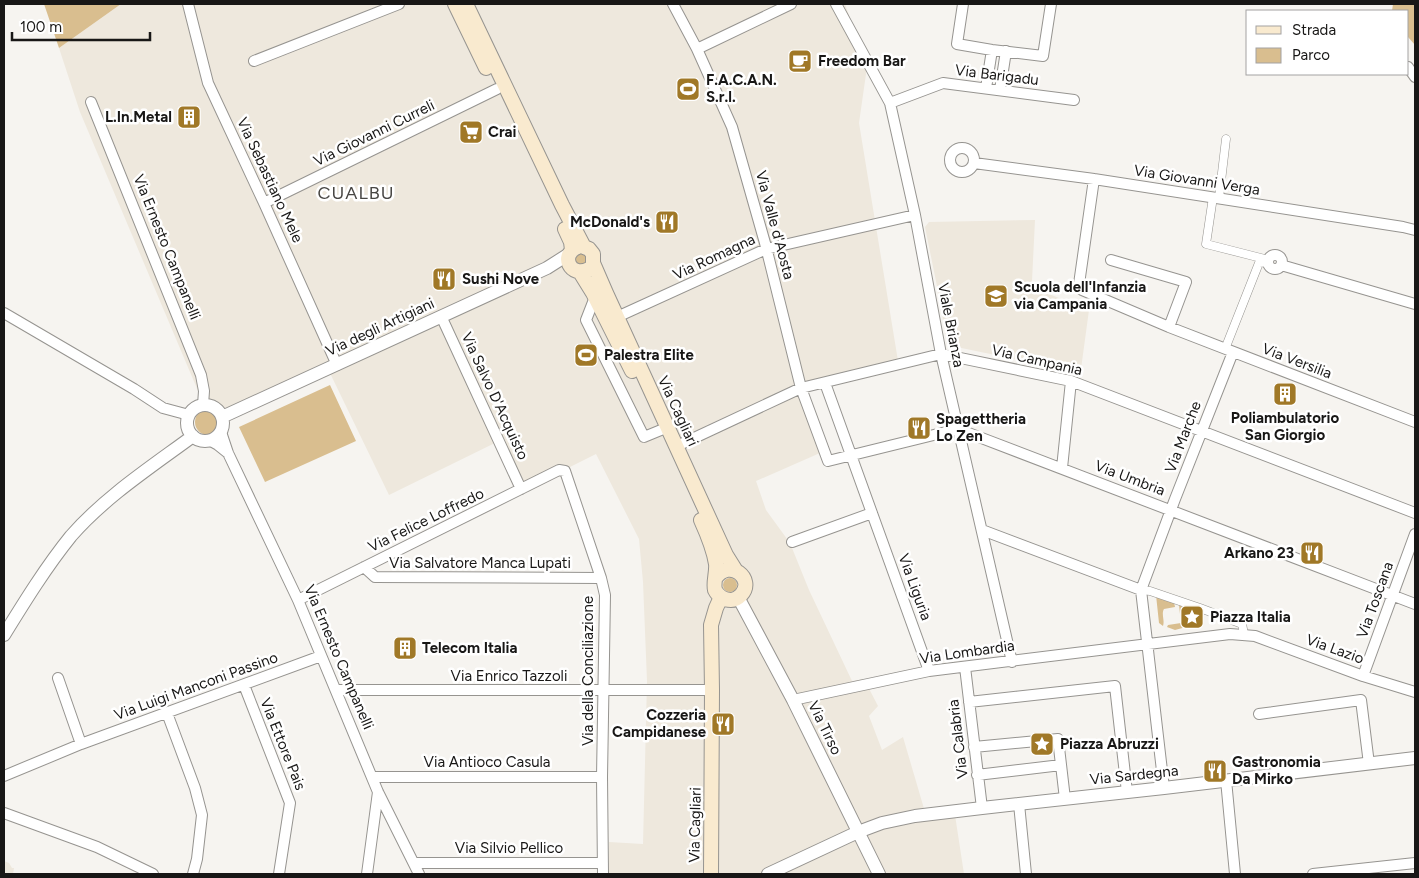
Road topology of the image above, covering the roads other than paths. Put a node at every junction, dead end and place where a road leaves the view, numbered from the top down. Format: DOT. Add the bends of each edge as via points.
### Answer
graph roads {
  1 [pos="188,4"];
  2 [pos="398,4"];
  3 [pos="465,4"];
  4 [pos="673,4"];
  5 [pos="791,4"];
  6 [pos="836,4"];
  7 [pos="964,4"];
  8 [pos="1051,4"];
  9 [pos="697,49"];
  10 [pos="992,50"];
  11 [pos="1006,51"];
  12 [pos="254,61"];
  13 [pos="986,88"];
  14 [pos="496,89"];
  15 [pos="1000,90"];
  16 [pos="1074,100"];
  17 [pos="91,102"];
  18 [pos="890,104"];
  19 [pos="1226,139"];
  20 [pos="974,163"];
  21 [pos="1094,179"];
  22 [pos="1216,198"];
  23 [pos="264,203"];
  24 [pos="914,215"];
  25 [pos="1415,230"];
  26 [pos="766,249"];
  27 [pos="575,250"];
  28 [pos="1111,260"];
  29 [pos="1269,261"];
  30 [pos="593,263"];
  31 [pos="551,266"];
  32 [pos="577,271"];
  33 [pos="595,297"];
  34 [pos="1415,304"];
  35 [pos="4,313"];
  36 [pos="441,316"];
  37 [pos="617,317"];
  38 [pos="1169,327"];
  39 [pos="1229,351"];
  40 [pos="940,354"];
  41 [pos="337,365"];
  42 [pos="1070,380"];
  43 [pos="825,383"];
  44 [pos="802,388"];
  45 [pos="203,405"];
  46 [pos="189,415"];
  47 [pos="222,417"];
  48 [pos="1415,422"];
  49 [pos="958,429"];
  50 [pos="661,430"];
  51 [pos="1202,431"];
  52 [pos="221,432"];
  53 [pos="193,436"];
  54 [pos="210,440"];
  55 [pos="677,446"];
  56 [pos="228,453"];
  57 [pos="851,455"];
  58 [pos="1062,468"];
  59 [pos="567,473"];
  60 [pos="521,489"];
  61 [pos="1171,510"];
  62 [pos="872,513"];
  63 [pos="1415,513"];
  64 [pos="982,530"];
  65 [pos="1415,534"];
  66 [pos="792,542"];
  67 [pos="364,567"];
  68 [pos="736,571"];
  69 [pos="601,578"];
  70 [pos="715,579"];
  71 [pos="1141,590"];
  72 [pos="1392,594"];
  73 [pos="721,597"];
  74 [pos="738,597"];
  75 [pos="298,600"];
  76 [pos="1415,604"];
  77 [pos="1244,634"];
  78 [pos="4,635"];
  79 [pos="1146,644"];
  80 [pos="321,656"];
  81 [pos="1012,662"];
  82 [pos="965,667"];
  83 [pos="929,671"];
  84 [pos="1363,676"];
  85 [pos="58,678"];
  86 [pos="244,685"];
  87 [pos="336,690"];
  88 [pos="712,690"];
  89 [pos="603,691"];
  90 [pos="1415,692"];
  91 [pos="793,700"];
  92 [pos="969,702"];
  93 [pos="167,713"];
  94 [pos="1259,714"];
  95 [pos="81,744"];
  96 [pos="974,747"];
  97 [pos="1415,758"];
  98 [pos="1369,764"];
  99 [pos="1061,765"];
  100 [pos="977,775"];
  101 [pos="4,776"];
  102 [pos="372,776"];
  103 [pos="602,777"];
  104 [pos="1226,780"];
  105 [pos="1164,788"];
  106 [pos="378,792"];
  107 [pos="1127,792"];
  108 [pos="1065,799"];
  109 [pos="1019,804"];
  110 [pos="982,808"];
  111 [pos="4,813"];
  112 [pos="858,832"];
  113 [pos="414,863"];
  114 [pos="603,863"];
  115 [pos="1415,863"];
  116 [pos="774,873"];
  117 [pos="153,874"];
  118 [pos="192,874"];
  119 [pos="279,874"];
  120 [pos="367,874"];
  121 [pos="419,874"];
  122 [pos="603,874"];
  123 [pos="711,874"];
  124 [pos="879,874"];
  125 [pos="1026,874"];
  126 [pos="1235,874"];
  127 [pos="1313,874"];
  1 -- 23 [label="street, Via Sebastiano Mele" via="208,83"];
  2 -- 12 [label="street"];
  3 -- 14 [label="main road, Via Cagliari"];
  3 -- 27 [label="main road, Via Cagliari" via="562,205"];
  4 -- 9 [label="street, Via Valle d'Aosta"];
  5 -- 9 [label="street"];
  6 -- 18 [label="street, Viale Brianza"];
  7 -- 10 [label="street" via="957,44"];
  8 -- 11 [label="street" via="1043,56"];
  9 -- 26 [label="street, Via Valle d'Aosta" via="732,127"];
  10 -- 11 [label="street"];
  10 -- 13 [label="street"];
  11 -- 15 [label="street"];
  13 -- 15 [label="street, Via Barigadu"];
  13 -- 18 [label="street, Via Barigadu" via="943,83"];
  14 -- 23 [label="street, Via Giovanni Curreli"];
  14 -- 27 [label="main road, Via Cagliari"];
  15 -- 16 [label="street, Via Barigadu"];
  17 -- 45 [label="street, Via Ernesto Campanelli" via="201,375"];
  18 -- 24 [label="street, Viale Brianza"];
  19 -- 22 [label="street"];
  20 -- 21 [label="street, Via Giovanni Verga"];
  21 -- 22 [label="street, Via Giovanni Verga"];
  21 -- 38 [label="street, Via Versilia" via="1080,288"];
  22 -- 25 [label="street, Via Giovanni Verga"];
  22 -- 29 [label="street" via="1206,244"];
  23 -- 41 [label="street, Via Sebastiano Mele"];
  24 -- 26 [label="street, Via Romagna"];
  24 -- 40 [label="street, Viale Brianza"];
  26 -- 37 [label="street, Via Romagna"];
  26 -- 44 [label="street, Via Valle d'Aosta"];
  27 -- 30 [label="main road, Via Cagliari" via="589,249"];
  27 -- 31 [label="street, Via degli Artigiani"];
  27 -- 32 [label="main road, Via Cagliari" via="569,263"];
  28 -- 38 [label="street" via="1186,282"];
  29 -- 34 [label="street" via="1272,256 1278,256 1282,260 1281,265"];
  29 -- 39 [label="street" via="1259,263"];
  30 -- 32 [label="main road" via="587,271"];
  30 -- 37 [label="main road, Via Cagliari"];
  31 -- 32 [label="street"];
  31 -- 36 [label="street, Via degli Artigiani"];
  32 -- 33 [label="main road, Via Cagliari"];
  33 -- 50 [label="main road, Via Cagliari"];
  33 -- 50 [label="street" via="586,320 644,437"];
  35 -- 46 [label="street" via="163,408"];
  36 -- 41 [label="street, Via degli Artigiani"];
  36 -- 60 [label="street, Via Salvo D'Acquisto"];
  37 -- 55 [label="main road, Via Cagliari"];
  38 -- 39 [label="street, Via Versilia"];
  39 -- 48 [label="street, Via Versilia"];
  39 -- 51 [label="street, Via Marche"];
  40 -- 42 [label="street, Via Campania"];
  40 -- 43 [label="street, Via Campania"];
  40 -- 49 [label="street, Viale Brianza"];
  41 -- 47 [label="street, Via degli Artigiani"];
  42 -- 51 [label="street, Via Campania"];
  42 -- 58 [label="street"];
  43 -- 44 [label="street, Via Campania"];
  43 -- 57 [label="street, Via Liguria"];
  44 -- 55 [label="street, Via Campania"];
  44 -- 57 [label="street, Via Valle d'Aosta" via="828,461"];
  45 -- 46 [label="street"];
  45 -- 47 [label="street" via="215,408"];
  46 -- 53 [label="street" via="187,426"];
  47 -- 52 [label="street, Via Ernesto Campanelli"];
  49 -- 57 [label="street"];
  49 -- 58 [label="street, Via Umbria"];
  49 -- 64 [label="street, Viale Brianza"];
  50 -- 70 [label="main road, Via Cagliari" via="704,526 716,563"];
  51 -- 61 [label="street, Via Marche"];
  51 -- 63 [label="street, Via Campania"];
  52 -- 54 [label="street"];
  52 -- 56 [label="street, Via Ernesto Campanelli"];
  53 -- 54 [label="street, Via Ernesto Campanelli" via="201,441"];
  53 -- 78 [label="street" via="100,507 72,536 49,565"];
  54 -- 56 [label="street, Via Ernesto Campanelli"];
  55 -- 68 [label="main road, Via Cagliari"];
  56 -- 75 [label="street, Via Ernesto Campanelli"];
  57 -- 62 [label="street, Via Liguria"];
  58 -- 61 [label="street, Via Umbria"];
  59 -- 60 [label="street, Via Felice Loffredo" via="559,470"];
  59 -- 69 [label="street, Via della Conciliazione"];
  60 -- 67 [label="street, Via Felice Loffredo"];
  61 -- 71 [label="street, Via Marche"];
  61 -- 72 [label="street, Via Umbria"];
  62 -- 66 [label="street"];
  62 -- 83 [label="street, Via Liguria"];
  64 -- 71 [label="street"];
  64 -- 81 [label="street, Viale Brianza"];
  65 -- 72 [label="street, Via Toscana"];
  67 -- 69 [label="street, Via Salvatore Manca Lupati" via="374,577"];
  67 -- 75 [label="street, Via Felice Loffredo"];
  68 -- 70 [label="main road" via="726,570"];
  68 -- 74 [label="main road" via="743,576 745,585"];
  69 -- 89 [label="street, Via della Conciliazione" via="605,595"];
  70 -- 73 [label="main road" via="715,590"];
  71 -- 77 [label="street" via="1242,624"];
  71 -- 79 [label="street"];
  72 -- 76 [label="street, Via Umbria"];
  72 -- 84 [label="street, Via Toscana"];
  73 -- 74 [label="main road" via="730,600"];
  73 -- 88 [label="main road, Via Cagliari" via="711,625"];
  74 -- 91 [label="street, Via Tirso"];
  75 -- 80 [label="street, Via Ernesto Campanelli"];
  77 -- 79 [label="street"];
  77 -- 84 [label="street, Via Lazio"];
  79 -- 81 [label="street, Via Lombardia"];
  79 -- 105 [label="street"];
  80 -- 86 [label="street, Via Luigi Manconi Passino"];
  80 -- 87 [label="street, Via Ernesto Campanelli"];
  81 -- 82 [label="street, Via Lombardia"];
  82 -- 83 [label="street, Via Lombardia"];
  82 -- 92 [label="street, Via Calabria"];
  83 -- 91 [label="street, Via Lombardia"];
  84 -- 90 [label="street, Via Lazio"];
  85 -- 95 [label="street"];
  86 -- 93 [label="street, Via Luigi Manconi Passino"];
  86 -- 119 [label="street, Via Ettore Pais" via="290,803"];
  87 -- 89 [label="street, Via Enrico Tazzoli"];
  87 -- 102 [label="street, Via Ernesto Campanelli"];
  88 -- 89 [label="street, Via Enrico Tazzoli"];
  88 -- 123 [label="main road, Via Cagliari"];
  89 -- 103 [label="street, Via della Conciliazione"];
  91 -- 112 [label="street, Via Tirso"];
  92 -- 96 [label="street, Via Calabria"];
  92 -- 107 [label="street" via="1115,686"];
  93 -- 95 [label="street, Via Luigi Manconi Passino"];
  93 -- 118 [label="street" via="196,788 202,815"];
  94 -- 98 [label="street" via="1360,700"];
  95 -- 101 [label="street, Via Luigi Manconi Passino"];
  96 -- 99 [label="street" via="1058,739"];
  96 -- 100 [label="street, Via Calabria"];
  97 -- 98 [label="street, Via Sardegna"];
  98 -- 104 [label="street, Via Sardegna"];
  99 -- 100 [label="street"];
  99 -- 108 [label="street"];
  100 -- 110 [label="street, Via Calabria"];
  102 -- 103 [label="street, Via Antioco Casula"];
  102 -- 106 [label="street, Via Ernesto Campanelli"];
  103 -- 114 [label="street, Via della Conciliazione"];
  104 -- 105 [label="street, Via Sardegna"];
  104 -- 126 [label="street"];
  105 -- 107 [label="street, Via Sardegna"];
  106 -- 113 [label="street, Via Ernesto Campanelli"];
  106 -- 120 [label="street"];
  107 -- 108 [label="street, Via Sardegna"];
  108 -- 109 [label="street, Via Sardegna"];
  109 -- 110 [label="street, Via Sardegna"];
  109 -- 125 [label="street"];
  110 -- 112 [label="street, Via Sardegna" via="915,816"];
  111 -- 117 [label="street" via="97,847"];
  112 -- 116 [label="street, Via Sardegna"];
  112 -- 124 [label="street, Via Tirso"];
  113 -- 114 [label="street, Via Silvio Pellico"];
  113 -- 121 [label="street, Via Ernesto Campanelli"];
  114 -- 122 [label="street, Via della Conciliazione"];
  115 -- 127 [label="street"];
}
